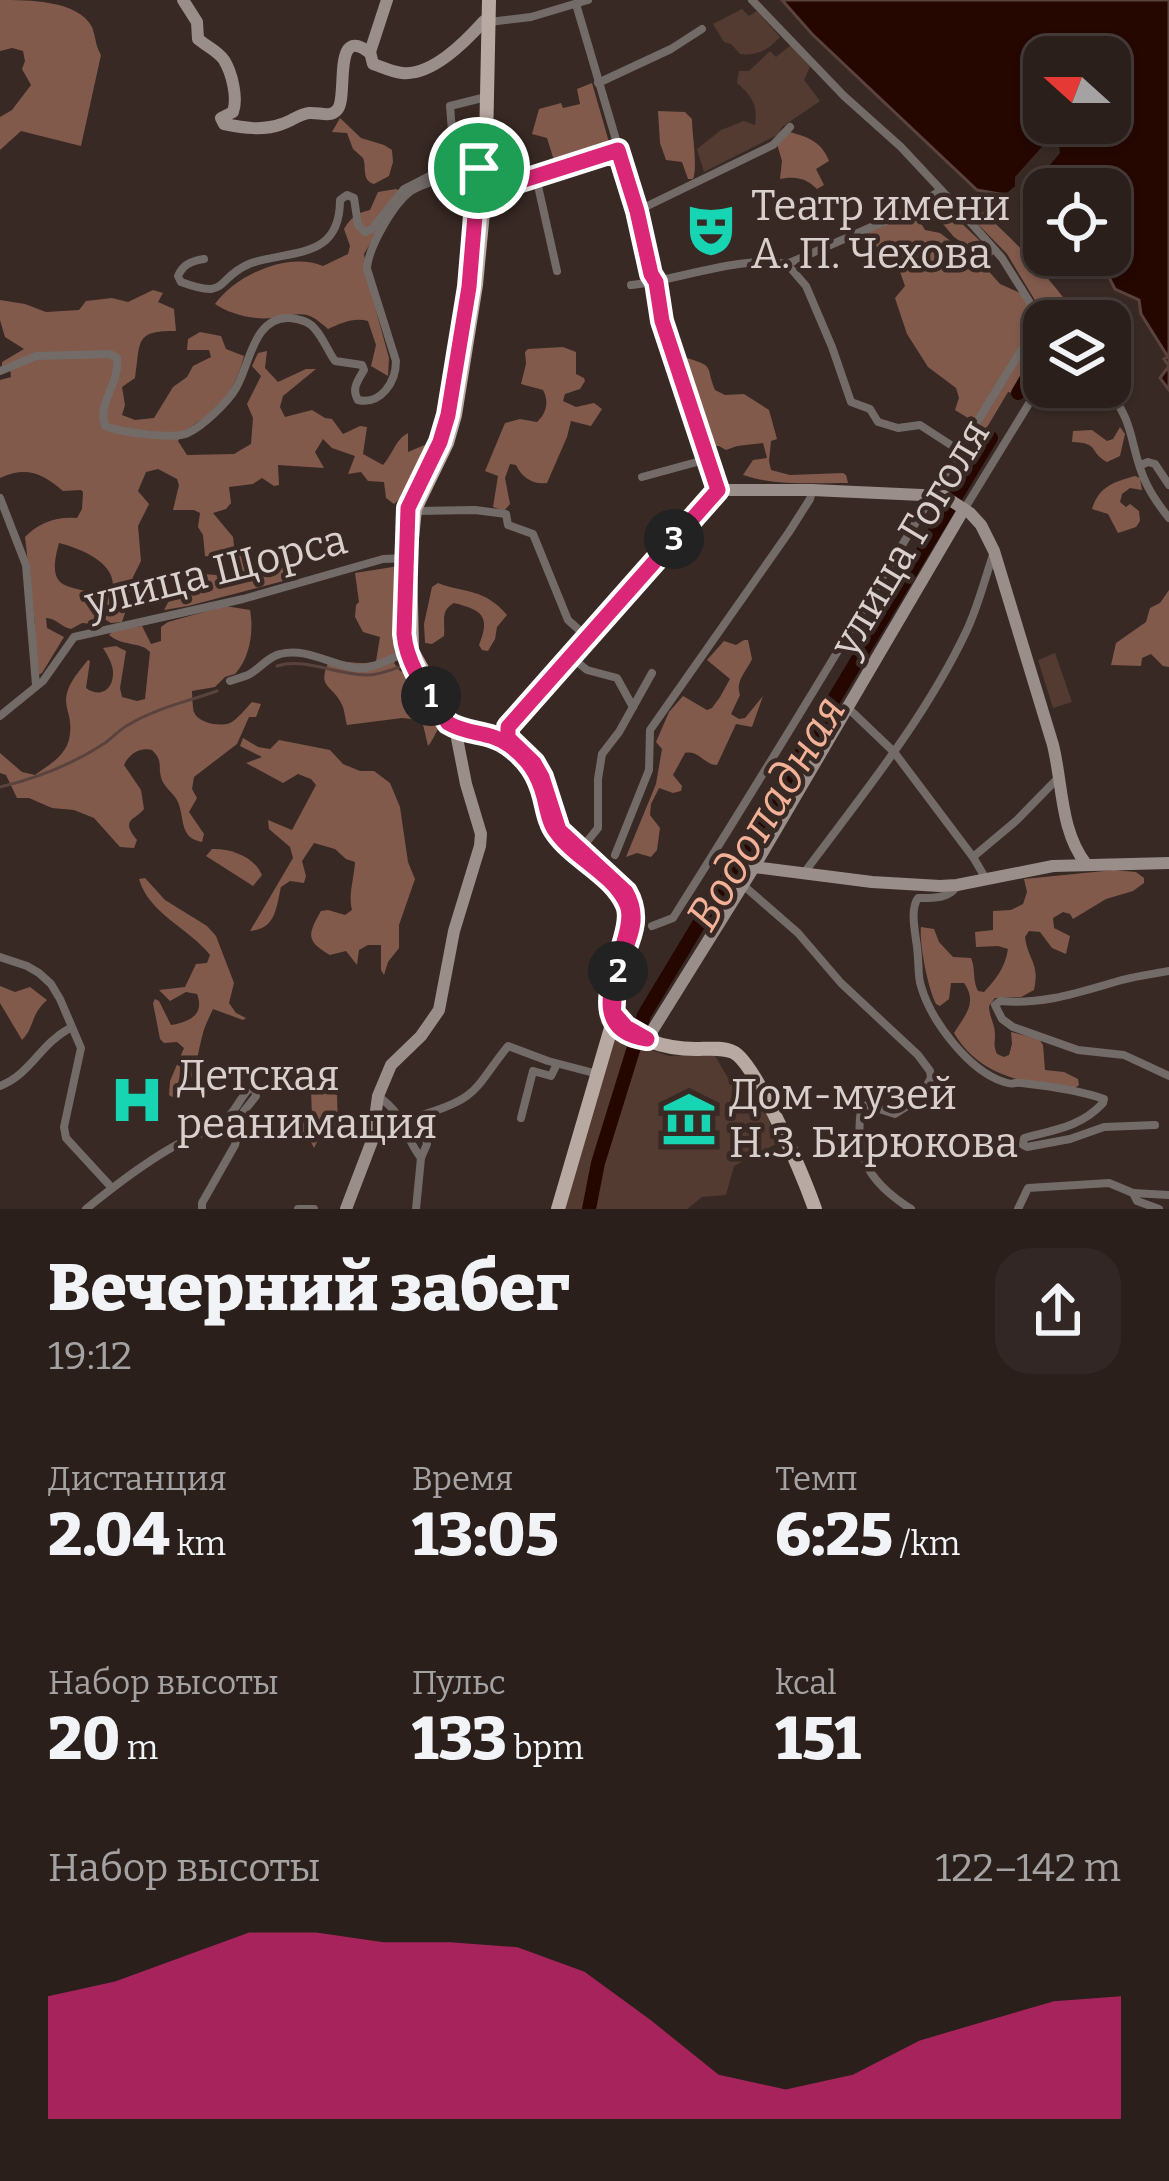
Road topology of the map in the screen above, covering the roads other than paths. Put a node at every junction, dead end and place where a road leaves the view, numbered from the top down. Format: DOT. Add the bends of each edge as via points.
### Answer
graph roads {
  1 [pos="183,0"];
  2 [pos="387,0"];
  3 [pos="589,0"];
  4 [pos="752,0"];
  5 [pos="576,4"];
  6 [pos="491,10"];
  7 [pos="702,29"];
  8 [pos="370,52"];
  9 [pos="598,83"];
  10 [pos="485,97"];
  11 [pos="790,127"];
  12 [pos="618,150"];
  13 [pos="482,168"];
  14 [pos="536,177"];
  15 [pos="941,190"];
  16 [pos="481,191"];
  17 [pos="637,211"];
  18 [pos="204,259"];
  19 [pos="787,264"];
  20 [pos="557,272"];
  21 [pos="656,282"];
  22 [pos="631,285"];
  23 [pos="1028,300"];
  24 [pos="1023,352"];
  25 [pos="0,371"];
  26 [pos="1026,408"];
  27 [pos="1122,408"];
  28 [pos="961,451"];
  29 [pos="708,459"];
  30 [pos="1140,466"];
  31 [pos="642,477"];
  32 [pos="1169,484"];
  33 [pos="718,490"];
  34 [pos="812,490"];
  35 [pos="937,496"];
  36 [pos="0,498"];
  37 [pos="962,508"];
  38 [pos="414,511"];
  39 [pos="1169,518"];
  40 [pos="994,551"];
  41 [pos="407,558"];
  42 [pos="586,638"];
  43 [pos="409,652"];
  44 [pos="571,657"];
  45 [pos="652,673"];
  46 [pos="230,681"];
  47 [pos="36,685"];
  48 [pos="633,707"];
  49 [pos="847,707"];
  50 [pos="0,716"];
  51 [pos="455,728"];
  52 [pos="508,736"];
  53 [pos="894,752"];
  54 [pos="1060,775"];
  55 [pos="580,850"];
  56 [pos="615,855"];
  57 [pos="974,857"];
  58 [pos="1169,863"];
  59 [pos="1086,864"];
  60 [pos="754,867"];
  61 [pos="803,874"];
  62 [pos="986,879"];
  63 [pos="743,885"];
  64 [pos="957,885"];
  65 [pos="652,926"];
  66 [pos="0,957"];
  67 [pos="1169,971"];
  68 [pos="614,1009"];
  69 [pos="70,1028"];
  70 [pos="643,1038"];
  71 [pos="556,1064"];
  72 [pos="594,1073"];
  73 [pos="1169,1076"];
  74 [pos="0,1086"];
  75 [pos="379,1096"];
  76 [pos="521,1118"];
  77 [pos="1155,1125"];
  78 [pos="421,1157"];
  79 [pos="112,1188"];
  80 [pos="1133,1192"];
  81 [pos="1169,1195"];
  82 [pos="86,1209"];
  83 [pos="202,1209"];
  84 [pos="298,1209"];
  85 [pos="314,1209"];
  86 [pos="346,1209"];
  87 [pos="416,1209"];
  88 [pos="556,1209"];
  89 [pos="815,1209"];
  90 [pos="911,1209"];
  91 [pos="1018,1209"];
  92 [pos="1160,1209"];
  1 -- 8 [label="main road" via="198,39 226,66 237,104 224,124 262,128 337,112 344,57 356,46"];
  2 -- 8 [label="main road"];
  3 -- 5 [label="street"];
  4 -- 15 [label="street"];
  5 -- 6 [label="street" via="532,17"];
  5 -- 9 [label="street"];
  6 -- 8 [label="main road" via="420,71 373,64"];
  6 -- 10 [label="main road"];
  7 -- 9 [label="street"];
  9 -- 12 [label="street"];
  10 -- 13 [label="main road"];
  10 -- 18 [label="street" via="451,106 454,156 404,189 372,230 358,225 347,195 330,234 306,253 251,263 213,290 181,282 181,270"];
  11 -- 17 [label="street" via="773,145"];
  12 -- 14 [label="street"];
  12 -- 17 [label="street"];
  13 -- 16 [label="main road"];
  13 -- 25 [label="street" via="409,192 374,240 367,268 396,375 367,402 355,394 362,365 335,361 314,327 290,318 268,325 238,386 188,434 105,426 104,404 119,374 110,354 36,356"];
  14 -- 16 [label="street"];
  14 -- 20 [label="street"];
  15 -- 19 [label="street"];
  15 -- 23 [label="street"];
  16 -- 38 [label="main road" via="455,415"];
  16 -- 41 [label="main road" via="448,415 408,508"];
  17 -- 21 [label="street"];
  19 -- 21 [label="street"];
  19 -- 28 [label="street" via="806,286 851,402 878,422 920,425"];
  21 -- 22 [label="street"];
  21 -- 29 [label="street"];
  24 -- 28 [label="street"];
  26 -- 37 [label="street, улица Гоголя"];
  27 -- 30 [label="street"];
  28 -- 35 [label="street"];
  29 -- 31 [label="street"];
  29 -- 33 [label="street"];
  30 -- 32 [label="street" via="1155,464"];
  30 -- 39 [label="street"];
  33 -- 34 [label="main road"];
  33 -- 42 [label="main road"];
  34 -- 35 [label="main road"];
  34 -- 56 [label="street" via="650,730 650,770"];
  35 -- 37 [label="main road"];
  35 -- 65 [label="street" via="673,918"];
  36 -- 47 [label="street" via="26,565"];
  37 -- 40 [label="main road"];
  37 -- 49 [label="main road, улица Гоголя"];
  38 -- 41 [label="main road"];
  38 -- 42 [label="street" via="506,514 508,525 533,534 568,620"];
  40 -- 53 [label="street" via="968,627"];
  40 -- 54 [label="main road"];
  41 -- 43 [label="main road"];
  41 -- 47 [label="street, улица Щорса" via="74,637"];
  42 -- 44 [label="main road"];
  43 -- 46 [label="street" via="356,668 278,654"];
  43 -- 51 [label="main road"];
  44 -- 48 [label="street" via="617,678"];
  44 -- 52 [label="main road"];
  45 -- 48 [label="street"];
  47 -- 50 [label="street, улица Щорса"];
  48 -- 55 [label="street" via="602,754 598,828"];
  49 -- 53 [label="street"];
  49 -- 60 [label="main road, улица Гоголя"];
  51 -- 52 [label="main road"];
  51 -- 52 [label="main road"];
  51 -- 75 [label="main road" via="482,834 439,1010 394,1061"];
  52 -- 55 [label="main road" via="534,763 559,830"];
  52 -- 68 [label="main road" via="533,767 555,832 620,893 630,915 611,986"];
  53 -- 57 [label="street"];
  53 -- 61 [label="street"];
  54 -- 57 [label="street"];
  54 -- 59 [label="main road" via="1067,831"];
  55 -- 68 [label="main road" via="633,904"];
  57 -- 62 [label="street"];
  58 -- 59 [label="main road"];
  59 -- 62 [label="main road"];
  60 -- 61 [label="main road"];
  60 -- 63 [label="main road, улица Гоголя"];
  61 -- 64 [label="main road"];
  62 -- 64 [label="main road"];
  63 -- 70 [label="main road, улица Гоголя"];
  63 -- 90 [label="street" via="930,1071 920,1098 904,1110 861,1109 862,1159 880,1186"];
  64 -- 77 [label="street" via="943,896 918,898 912,910 920,981 939,1022 964,1057 998,1080 1104,1099 1088,1118 1024,1138 1023,1145"];
  66 -- 69 [label="street" via="49,982"];
  67 -- 73 [label="street" via="995,1005 1013,1027 1078,1050 1124,1055"];
  68 -- 70 [label="main road"];
  68 -- 72 [label="main road"];
  68 -- 88 [label="main road"];
  69 -- 74 [label="street" via="22,1076"];
  69 -- 79 [label="street" via="81,1048 66,1138"];
  70 -- 89 [label="main road" via="670,1049 727,1049 746,1062"];
  71 -- 72 [label="street"];
  71 -- 76 [label="street" via="551,1076 533,1071"];
  71 -- 78 [label="street" via="506,1047 471,1095 422,1115"];
  72 -- 88 [label="main road"];
  75 -- 78 [label="street" via="398,1113"];
  75 -- 86 [label="main road"];
  78 -- 87 [label="street"];
  79 -- 82 [label="street"];
  79 -- 83 [label="street" via="218,1124 251,1086 256,1096"];
  80 -- 81 [label="street"];
  80 -- 91 [label="street" via="1109,1183 1028,1189"];
  80 -- 92 [label="street"];
  84 -- 85 [label="street"];
}
